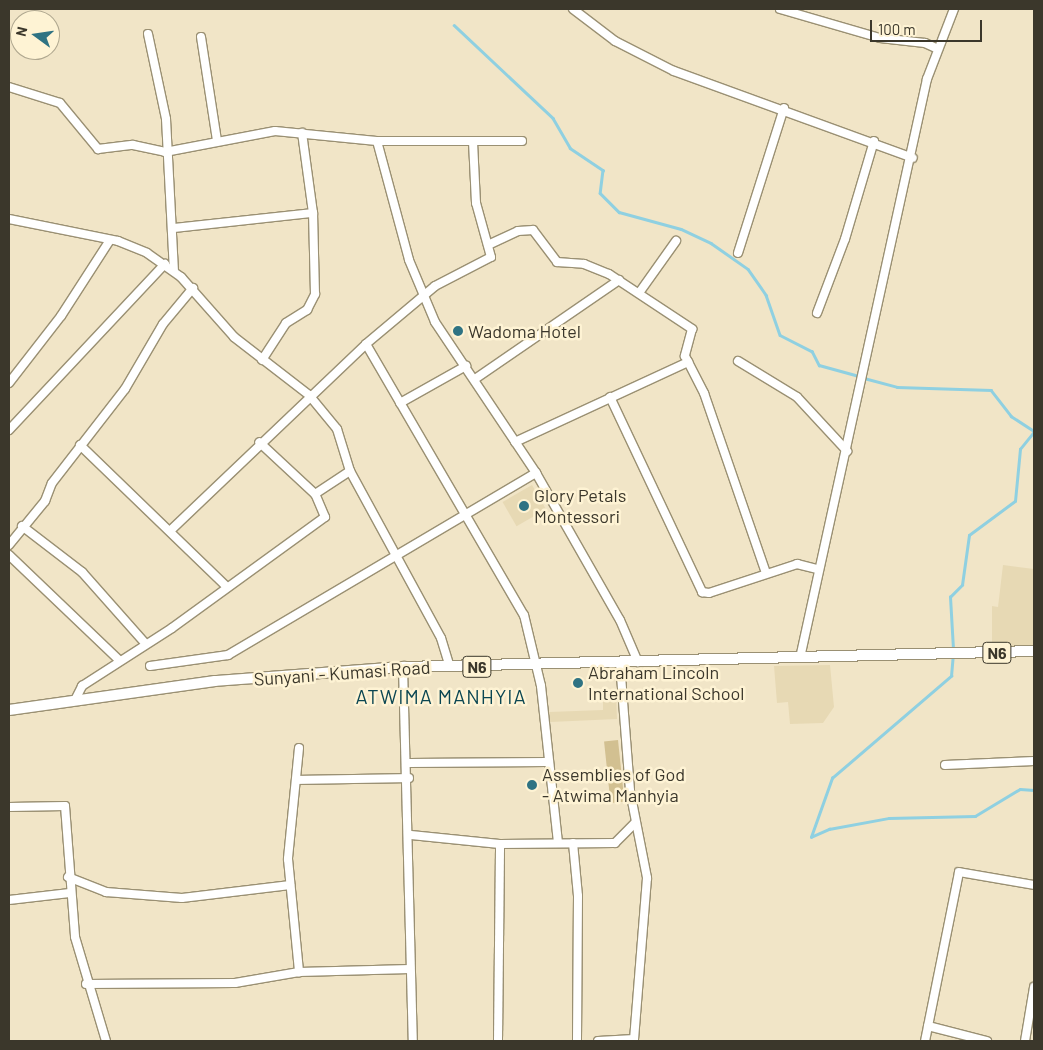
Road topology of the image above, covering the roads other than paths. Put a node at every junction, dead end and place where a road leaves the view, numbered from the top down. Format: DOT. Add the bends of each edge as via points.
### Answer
graph roads {
  1 [pos="573,9"];
  2 [pos="780,9"];
  3 [pos="954,9"];
  4 [pos="148,34"];
  5 [pos="201,37"];
  6 [pos="938,48"];
  7 [pos="9,87"];
  8 [pos="784,108"];
  9 [pos="302,133"];
  10 [pos="217,140"];
  11 [pos="377,141"];
  12 [pos="473,141"];
  13 [pos="522,141"];
  14 [pos="874,141"];
  15 [pos="165,152"];
  16 [pos="913,158"];
  17 [pos="313,213"];
  18 [pos="9,219"];
  19 [pos="174,228"];
  20 [pos="110,240"];
  21 [pos="676,241"];
  22 [pos="488,245"];
  23 [pos="738,253"];
  24 [pos="165,264"];
  25 [pos="174,270"];
  26 [pos="619,280"];
  27 [pos="193,288"];
  28 [pos="639,293"];
  29 [pos="424,300"];
  30 [pos="817,313"];
  31 [pos="366,344"];
  32 [pos="262,360"];
  33 [pos="738,361"];
  34 [pos="688,362"];
  35 [pos="466,366"];
  36 [pos="475,379"];
  37 [pos="9,383"];
  38 [pos="309,395"];
  39 [pos="610,397"];
  40 [pos="400,403"];
  41 [pos="9,430"];
  42 [pos="259,442"];
  43 [pos="514,442"];
  44 [pos="80,445"];
  45 [pos="847,451"];
  46 [pos="350,470"];
  47 [pos="536,473"];
  48 [pos="315,494"];
  49 [pos="465,516"];
  50 [pos="22,526"];
  51 [pos="172,529"];
  52 [pos="9,545"];
  53 [pos="9,555"];
  54 [pos="398,555"];
  55 [pos="818,569"];
  56 [pos="766,572"];
  57 [pos="225,585"];
  58 [pos="146,644"];
  59 [pos="1034,651"];
  60 [pos="800,658"];
  61 [pos="120,661"];
  62 [pos="638,662"];
  63 [pos="620,663"];
  64 [pos="150,666"];
  65 [pos="537,666"];
  66 [pos="403,667"];
  67 [pos="450,667"];
  68 [pos="75,700"];
  69 [pos="9,710"];
  70 [pos="299,748"];
  71 [pos="1034,761"];
  72 [pos="547,762"];
  73 [pos="409,763"];
  74 [pos="945,765"];
  75 [pos="409,778"];
  76 [pos="298,780"];
  77 [pos="9,807"];
  78 [pos="635,823"];
  79 [pos="411,835"];
  80 [pos="558,842"];
  81 [pos="572,843"];
  82 [pos="500,844"];
  83 [pos="68,877"];
  84 [pos="290,885"];
  85 [pos="1034,885"];
  86 [pos="70,893"];
  87 [pos="9,900"];
  88 [pos="410,969"];
  89 [pos="299,972"];
  90 [pos="86,984"];
  91 [pos="1034,987"];
  92 [pos="928,1026"];
  93 [pos="634,1040"];
  94 [pos="106,1041"];
  95 [pos="413,1041"];
  96 [pos="498,1041"];
  97 [pos="577,1041"];
  98 [pos="598,1041"];
  99 [pos="925,1041"];
  100 [pos="987,1041"];
  101 [pos="1025,1041"];
  1 -- 8 [label="street" via="646,58"];
  2 -- 6 [label="street" via="880,38 925,43"];
  3 -- 6 [label="street"];
  4 -- 15 [label="street" via="160,80"];
  5 -- 10 [label="street"];
  6 -- 16 [label="street" via="927,79"];
  7 -- 15 [label="street" via="60,103 96,148 133,145"];
  8 -- 14 [label="street"];
  8 -- 23 [label="street"];
  9 -- 10 [label="street" via="264,131"];
  9 -- 11 [label="street"];
  9 -- 17 [label="street"];
  10 -- 15 [label="street"];
  11 -- 12 [label="street"];
  11 -- 29 [label="street" via="395,214"];
  12 -- 13 [label="street"];
  12 -- 22 [label="street" via="476,203"];
  14 -- 16 [label="street"];
  14 -- 30 [label="street"];
  15 -- 19 [label="street"];
  16 -- 45 [label="street"];
  17 -- 19 [label="street"];
  17 -- 32 [label="street" via="312,302 286,323"];
  18 -- 20 [label="street"];
  19 -- 25 [label="street"];
  20 -- 24 [label="street" via="136,247"];
  20 -- 37 [label="street" via="61,316"];
  21 -- 28 [label="street"];
  22 -- 26 [label="street" via="518,231 533,230 557,262 584,264"];
  22 -- 29 [label="street" via="492,254 489,261 444,280"];
  24 -- 25 [label="street"];
  24 -- 41 [label="street"];
  25 -- 27 [label="street"];
  26 -- 28 [label="street"];
  26 -- 36 [label="street"];
  27 -- 32 [label="street" via="234,337"];
  27 -- 44 [label="street" via="163,324 125,389"];
  28 -- 34 [label="street" via="692,329 685,350"];
  29 -- 31 [label="street"];
  29 -- 35 [label="street"];
  31 -- 38 [label="street"];
  31 -- 40 [label="street"];
  32 -- 38 [label="street"];
  33 -- 45 [label="street" via="797,397"];
  34 -- 39 [label="street"];
  34 -- 56 [label="street" via="704,393"];
  35 -- 36 [label="street"];
  35 -- 40 [label="street"];
  36 -- 43 [label="street"];
  38 -- 42 [label="street"];
  38 -- 46 [label="street" via="337,429"];
  39 -- 43 [label="street"];
  39 -- 56 [label="street" via="702,592 709,593"];
  40 -- 49 [label="street"];
  42 -- 48 [label="street"];
  42 -- 51 [label="street"];
  43 -- 47 [label="street"];
  44 -- 50 [label="street" via="45,501"];
  44 -- 51 [label="street"];
  45 -- 55 [label="street"];
  46 -- 48 [label="street"];
  46 -- 54 [label="street"];
  47 -- 49 [label="street"];
  47 -- 62 [label="street" via="620,620"];
  48 -- 57 [label="street" via="325,517"];
  49 -- 54 [label="street"];
  49 -- 65 [label="street" via="524,615 527,642"];
  50 -- 52 [label="street"];
  50 -- 58 [label="street" via="82,572"];
  51 -- 57 [label="street"];
  53 -- 61 [label="street"];
  54 -- 64 [label="street" via="228,655"];
  54 -- 67 [label="street" via="441,638"];
  55 -- 56 [label="street" via="797,564"];
  55 -- 60 [label="street"];
  57 -- 58 [label="street"];
  58 -- 61 [label="street"];
  59 -- 60 [label="main road, Sunyani - Kumasi Road / N6"];
  60 -- 62 [label="main road, Sunyani - Kumasi Road / N6"];
  61 -- 68 [label="street" via="82,686"];
  62 -- 63 [label="main road, Sunyani - Kumasi Road / N6"];
  63 -- 65 [label="main road, Sunyani - Kumasi Road / N6"];
  63 -- 78 [label="street"];
  65 -- 67 [label="main road, Sunyani - Kumasi Road / N6"];
  65 -- 72 [label="street"];
  66 -- 67 [label="main road, Sunyani - Kumasi Road / N6"];
  66 -- 68 [label="main road, Sunyani - Kumasi Road / N6" via="215,681"];
  66 -- 73 [label="street"];
  68 -- 69 [label="main road, Sunyani - Kumasi Road / N6"];
  70 -- 76 [label="street"];
  71 -- 74 [label="street"];
  72 -- 73 [label="street"];
  72 -- 80 [label="street"];
  73 -- 75 [label="street"];
  75 -- 76 [label="street"];
  75 -- 79 [label="street"];
  76 -- 84 [label="street" via="289,836"];
  77 -- 83 [label="street" via="65,806"];
  78 -- 81 [label="street" via="615,843"];
  78 -- 93 [label="street" via="647,878"];
  79 -- 82 [label="street"];
  79 -- 88 [label="street"];
  80 -- 81 [label="street"];
  80 -- 82 [label="street"];
  81 -- 97 [label="street" via="578,896"];
  82 -- 96 [label="street"];
  83 -- 84 [label="street" via="106,892 182,898"];
  83 -- 86 [label="street"];
  84 -- 89 [label="street"];
  85 -- 92 [label="street" via="959,872"];
  86 -- 87 [label="street"];
  86 -- 90 [label="street"];
  88 -- 89 [label="street"];
  88 -- 95 [label="street"];
  89 -- 90 [label="street" via="235,983"];
  90 -- 94 [label="street"];
  91 -- 101 [label="street"];
  92 -- 99 [label="street"];
  92 -- 100 [label="street"];
  93 -- 98 [label="street"];
}
